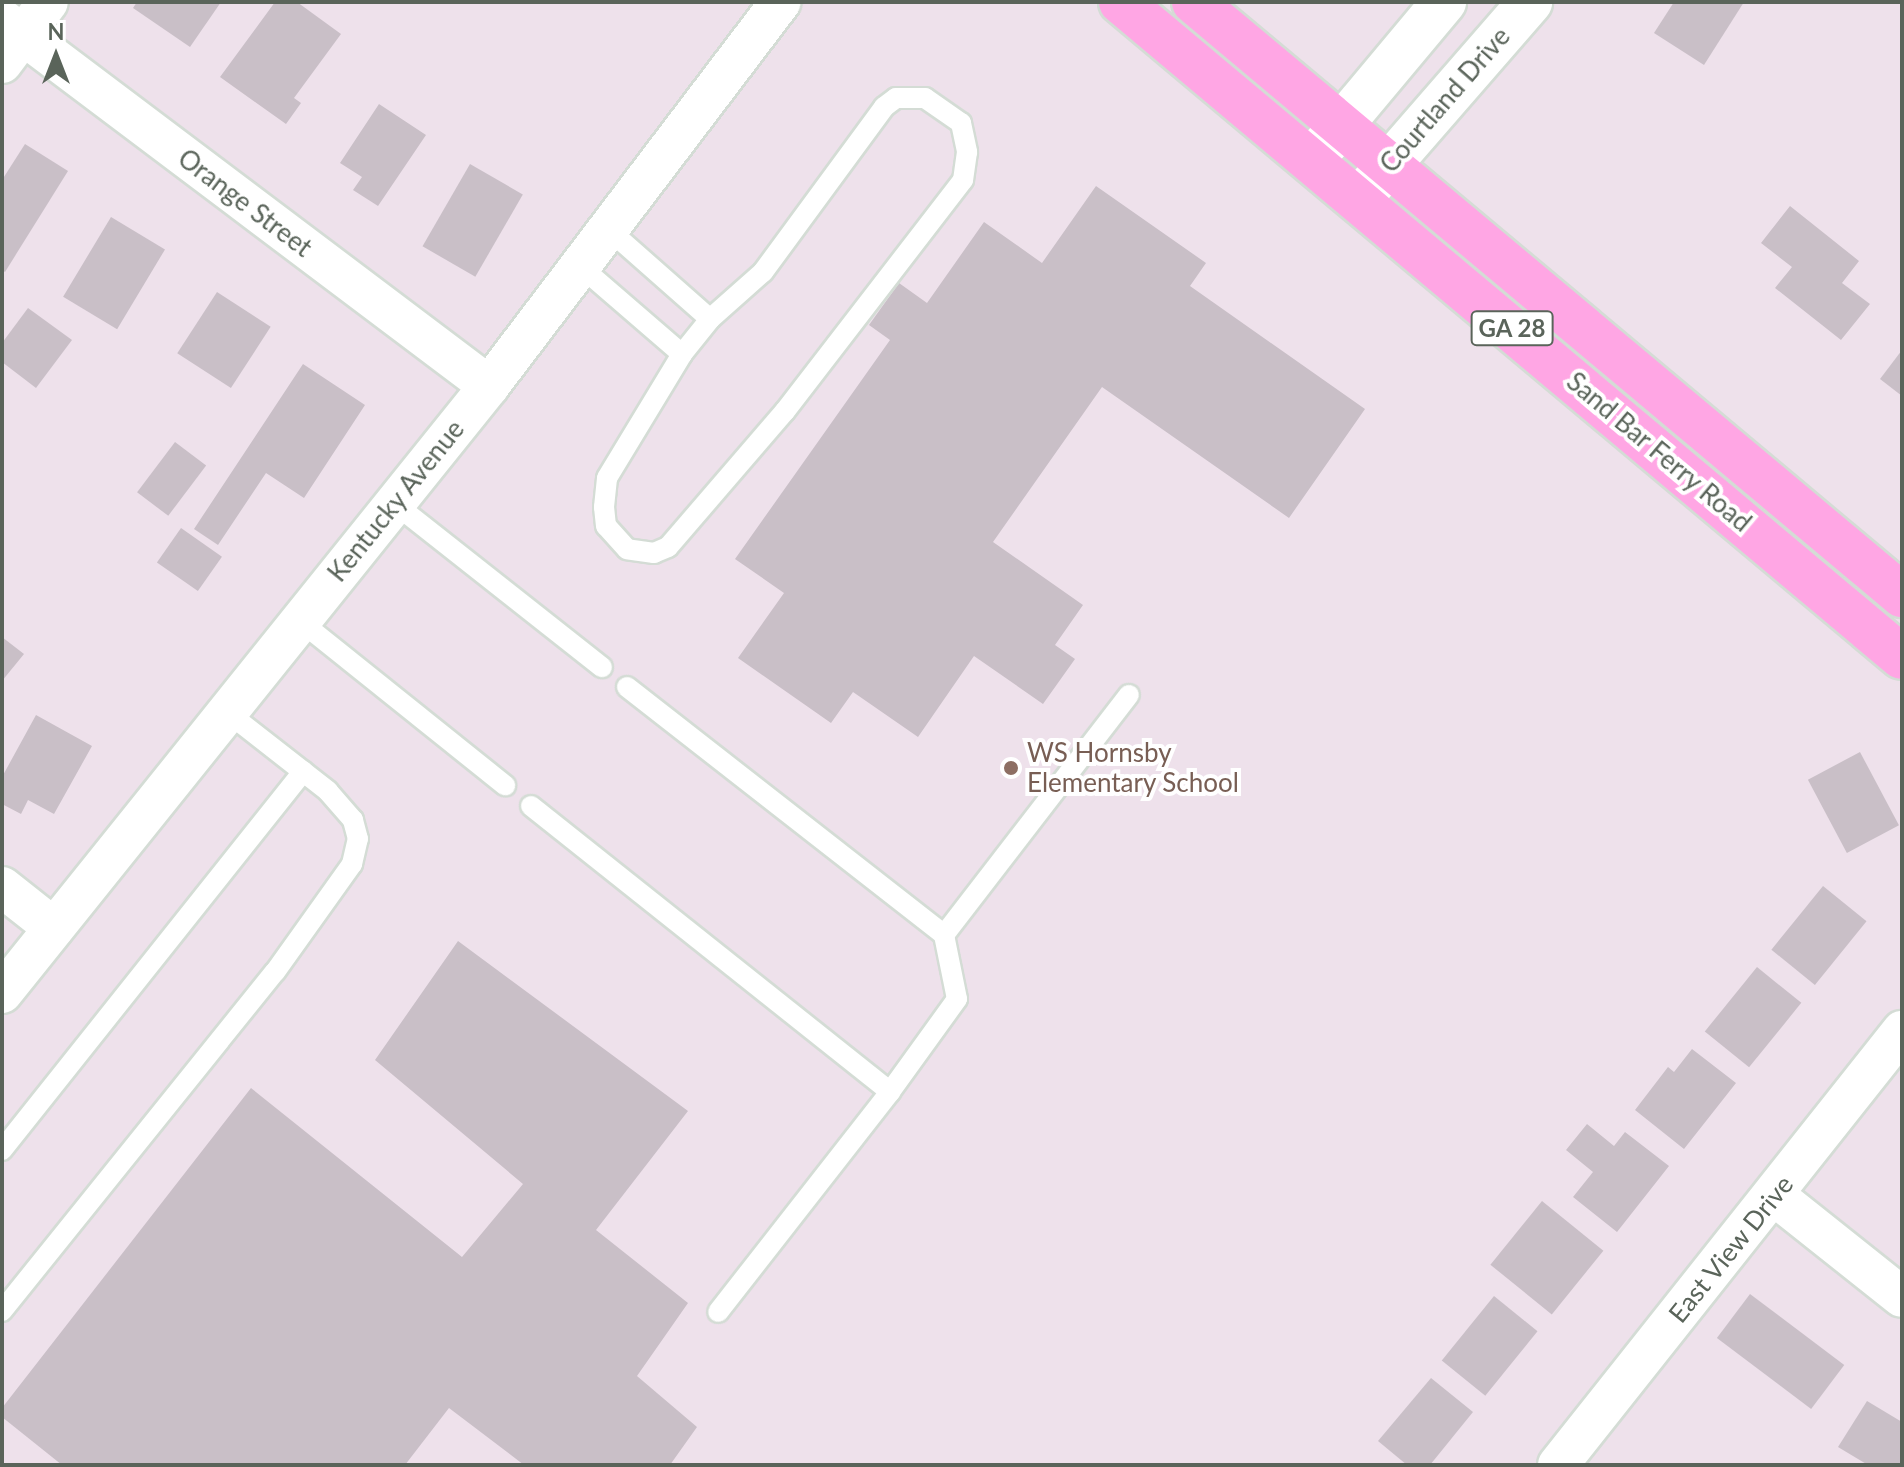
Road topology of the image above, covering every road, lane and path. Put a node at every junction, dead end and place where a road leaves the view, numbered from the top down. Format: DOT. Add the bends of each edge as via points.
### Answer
graph roads {
  1 [pos="48,2"];
  2 [pos="781,2"];
  3 [pos="1121,2"];
  4 [pos="1194,2"];
  5 [pos="1444,2"];
  6 [pos="1530,2"];
  7 [pos="9,39"];
  8 [pos="1363,144"];
  9 [pos="1312,160"];
  10 [pos="1359,199"];
  11 [pos="608,229"];
  12 [pos="580,266"];
  13 [pos="710,319"];
  14 [pos="682,354"];
  15 [pos="489,386"];
  16 [pos="394,503"];
  17 [pos="1902,595"];
  18 [pos="300,621"];
  19 [pos="1902,657"];
  20 [pos="602,667"];
  21 [pos="627,687"];
  22 [pos="1129,695"];
  23 [pos="227,712"];
  24 [pos="303,771"];
  25 [pos="505,785"];
  26 [pos="531,806"];
  27 [pos="2,887"];
  28 [pos="54,928"];
  29 [pos="944,935"];
  30 [pos="2,993"];
  31 [pos="1902,1031"];
  32 [pos="890,1092"];
  33 [pos="2,1150"];
  34 [pos="1775,1196"];
  35 [pos="1902,1297"];
  36 [pos="2,1311"];
  37 [pos="718,1312"];
  38 [pos="1558,1465"];
  1 -- 7 [label="street"];
  2 -- 11 [label="street, Kentucky Avenue"];
  3 -- 9 [label="main road, Sand Bar Ferry Road / GA 28"];
  4 -- 8 [label="main road, Sand Bar Ferry Road"];
  5 -- 8 [label="street, Courtland Drive"];
  6 -- 8 [label="street, Courtland Drive"];
  7 -- 15 [label="street, Orange Street"];
  8 -- 9 [label="street, Courtland Drive"];
  8 -- 10 [label="street, Courtland Drive"];
  8 -- 17 [label="main road, Sand Bar Ferry Road"];
  9 -- 10 [label="main road, Sand Bar Ferry Road / GA 28"];
  10 -- 19 [label="main road, Sand Bar Ferry Road / GA 28"];
  11 -- 12 [label="street, Kentucky Avenue"];
  11 -- 13 [label="lane"];
  12 -- 14 [label="lane"];
  12 -- 15 [label="street, Kentucky Avenue"];
  13 -- 14 [label="lane"];
  13 -- 14 [label="lane" via="763,272 884,107 896,98 925,98 961,123 967,152 963,180 785,411 668,547 654,553 627,549 606,526 607,478"];
  15 -- 16 [label="street, Kentucky Avenue"];
  16 -- 18 [label="street, Kentucky Avenue"];
  16 -- 20 [label="lane"];
  18 -- 23 [label="street, Kentucky Avenue"];
  18 -- 25 [label="lane"];
  21 -- 29 [label="lane"];
  22 -- 29 [label="lane"];
  23 -- 24 [label="lane"];
  23 -- 28 [label="street, Kentucky Avenue"];
  24 -- 33 [label="lane"];
  24 -- 36 [label="lane" via="353,820 358,839 352,864 275,972"];
  26 -- 32 [label="lane"];
  27 -- 28 [label="street"];
  28 -- 30 [label="street, Kentucky Avenue"];
  29 -- 32 [label="lane" via="957,999"];
  31 -- 34 [label="street, East View Drive"];
  32 -- 37 [label="lane"];
  34 -- 35 [label="street"];
  34 -- 38 [label="street, East View Drive"];
}
